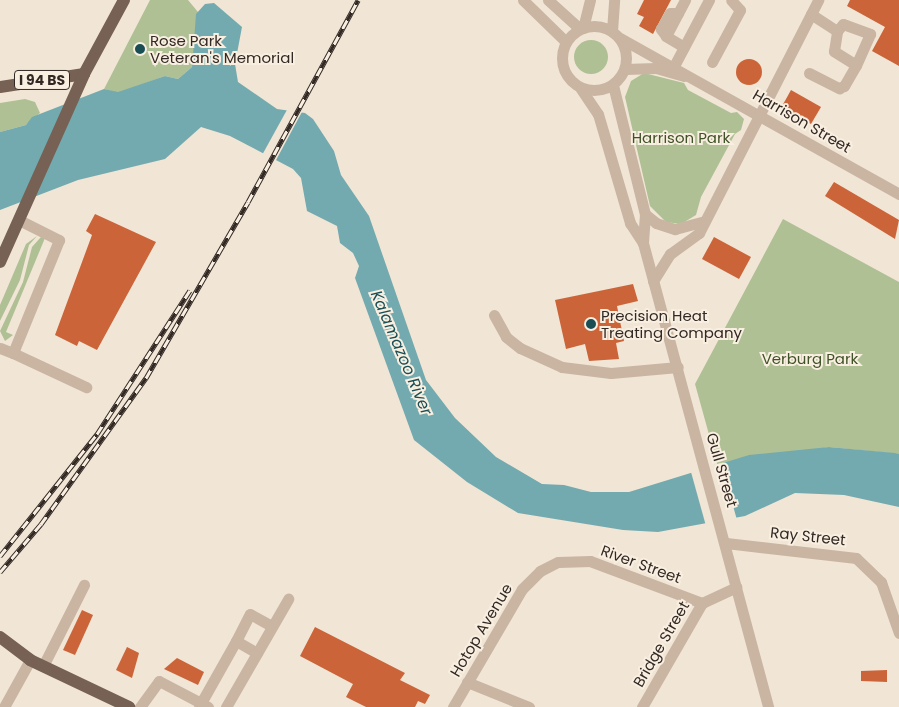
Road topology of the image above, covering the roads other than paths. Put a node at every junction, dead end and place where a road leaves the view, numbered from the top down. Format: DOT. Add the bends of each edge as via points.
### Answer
graph roads {
  1 [pos="124,0"];
  2 [pos="523,0"];
  3 [pos="548,0"];
  4 [pos="590,0"];
  5 [pos="614,0"];
  6 [pos="685,0"];
  7 [pos="709,0"];
  8 [pos="731,0"];
  9 [pos="818,0"];
  10 [pos="811,14"];
  11 [pos="581,28"];
  12 [pos="837,31"];
  13 [pos="616,34"];
  14 [pos="566,42"];
  15 [pos="684,48"];
  16 [pos="712,62"];
  17 [pos="856,65"];
  18 [pos="674,66"];
  19 [pos="625,69"];
  20 [pos="809,72"];
  21 [pos="688,76"];
  22 [pos="83,78"];
  23 [pos="613,85"];
  24 [pos="0,87"];
  25 [pos="581,89"];
  26 [pos="758,113"];
  27 [pos="899,194"];
  28 [pos="645,214"];
  29 [pos="19,220"];
  30 [pos="702,222"];
  31 [pos="643,242"];
  32 [pos="0,262"];
  33 [pos="653,281"];
  34 [pos="494,315"];
  35 [pos="0,348"];
  36 [pos="13,353"];
  37 [pos="678,367"];
  38 [pos="86,388"];
  39 [pos="725,540"];
  40 [pos="540,571"];
  41 [pos="84,585"];
  42 [pos="737,586"];
  43 [pos="288,598"];
  44 [pos="702,603"];
  45 [pos="272,626"];
  46 [pos="899,633"];
  47 [pos="0,637"];
  48 [pos="236,641"];
  49 [pos="257,653"];
  50 [pos="30,660"];
  51 [pos="43,666"];
  52 [pos="467,682"];
  53 [pos="203,706"];
  54 [pos="4,707"];
  55 [pos="129,707"];
  56 [pos="140,707"];
  57 [pos="226,707"];
  58 [pos="453,707"];
  59 [pos="529,707"];
  60 [pos="642,707"];
  61 [pos="768,707"];
  1 -- 22 [label="main road"];
  2 -- 14 [label="street"];
  3 -- 11 [label="street"];
  4 -- 11 [label="street"];
  5 -- 13 [label="street"];
  6 -- 15 [label="street" via="666,36"];
  7 -- 15 [label="street"];
  8 -- 16 [label="street" via="741,8"];
  9 -- 10 [label="street"];
  10 -- 12 [label="street"];
  10 -- 26 [label="street"];
  11 -- 13 [label="street" via="602,26"];
  11 -- 14 [label="street"];
  12 -- 17 [label="street" via="834,50"];
  12 -- 17 [label="street" via="843,24 870,34"];
  13 -- 18 [label="street, Harrison Street"];
  13 -- 19 [label="street" via="627,58"];
  14 -- 25 [label="street" via="562,58 565,74"];
  15 -- 18 [label="street"];
  17 -- 20 [label="street" via="844,86 839,88"];
  18 -- 21 [label="street, Harrison Street"];
  19 -- 21 [label="street, Harrison Street" via="656,68"];
  19 -- 23 [label="street"];
  21 -- 26 [label="street, Harrison Street"];
  22 -- 24 [label="main road, I 94 BS"];
  22 -- 29 [label="main road"];
  23 -- 25 [label="street" via="603,90"];
  23 -- 28 [label="street, Gull Street"];
  25 -- 31 [label="street, Gull Street" via="598,114 630,223"];
  26 -- 27 [label="street, Harrison Street"];
  26 -- 30 [label="street"];
  28 -- 30 [label="street" via="656,223 675,229"];
  28 -- 31 [label="street, Gull Street"];
  29 -- 32 [label="main road"];
  29 -- 36 [label="street" via="59,240"];
  30 -- 33 [label="street" via="699,233 670,254"];
  31 -- 33 [label="street, Gull Street"];
  33 -- 37 [label="street, Gull Street"];
  34 -- 37 [label="street" via="506,337 520,348 562,367 610,373"];
  35 -- 36 [label="street"];
  36 -- 38 [label="street"];
  37 -- 39 [label="street, Gull Street"];
  39 -- 42 [label="street, Gull Street"];
  39 -- 46 [label="street, Ray Street" via="856,558 881,582"];
  40 -- 44 [label="street, River Street" via="567,560 590,561"];
  40 -- 52 [label="street, Hotop Avenue" via="513,601"];
  41 -- 51 [label="street"];
  42 -- 44 [label="street, Bridge Street"];
  42 -- 61 [label="street, Gull Street"];
  43 -- 45 [label="street"];
  44 -- 60 [label="street, Bridge Street"];
  45 -- 48 [label="street" via="250,614"];
  45 -- 49 [label="street"];
  47 -- 50 [label="main road"];
  48 -- 49 [label="street"];
  48 -- 53 [label="street"];
  49 -- 57 [label="street"];
  50 -- 51 [label="main road"];
  50 -- 54 [label="street"];
  51 -- 55 [label="main road"];
  52 -- 58 [label="street, Hotop Avenue"];
  52 -- 59 [label="street"];
  53 -- 56 [label="street" via="159,681"];
}
